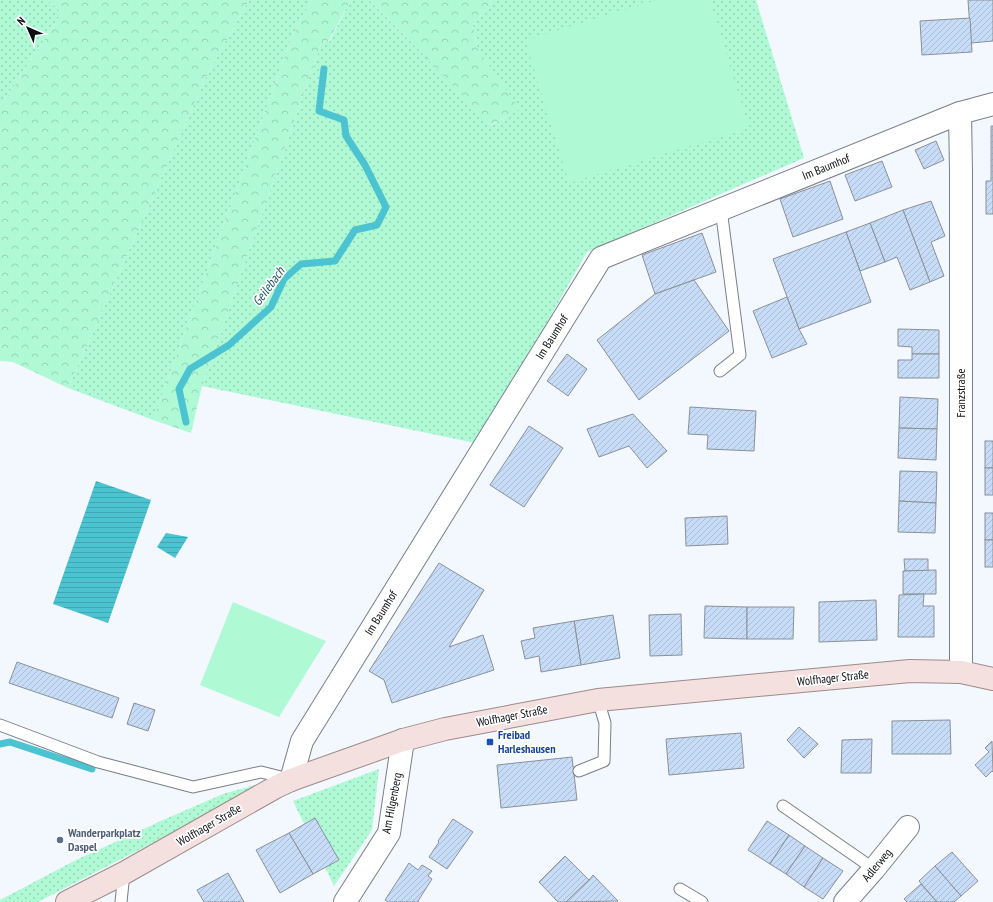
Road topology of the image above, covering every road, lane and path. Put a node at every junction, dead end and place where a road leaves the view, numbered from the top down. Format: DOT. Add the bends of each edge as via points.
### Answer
graph roads {
  1 [pos="993,104"];
  2 [pos="960,113"];
  3 [pos="721,209"];
  4 [pos="720,371"];
  5 [pos="960,672"];
  6 [pos="993,679"];
  7 [pos="598,700"];
  8 [pos="0,725"];
  9 [pos="403,740"];
  10 [pos="579,771"];
  11 [pos="291,780"];
  12 [pos="783,806"];
  13 [pos="908,827"];
  14 [pos="874,869"];
  15 [pos="124,873"];
  16 [pos="680,889"];
  17 [pos="67,902"];
  18 [pos="121,902"];
  19 [pos="345,902"];
  20 [pos="702,902"];
  21 [pos="845,902"];
  1 -- 2 [label="street, Im Baumhof"];
  2 -- 3 [label="street, Im Baumhof"];
  2 -- 5 [label="street, Franzstraße"];
  3 -- 4 [label="lane" via="740,355"];
  3 -- 11 [label="street, Im Baumhof" via="601,258 302,741"];
  5 -- 6 [label="main road, Wolfhager Straße"];
  5 -- 7 [label="main road, Wolfhager Straße" via="910,671"];
  7 -- 9 [label="main road, Wolfhager Straße" via="445,729"];
  7 -- 10 [label="lane" via="605,723 604,761"];
  8 -- 11 [label="lane" via="98,762 193,787 260,772"];
  9 -- 11 [label="main road, Wolfhager Straße"];
  9 -- 19 [label="street, Am Hilgenberg" via="389,833"];
  11 -- 15 [label="main road, Wolfhager Straße"];
  12 -- 14 [label="lane"];
  13 -- 14 [label="street, Adlerweg"];
  14 -- 21 [label="street, Adlerweg"];
  15 -- 17 [label="main road, Wolfhager Straße"];
  15 -- 18 [label="lane"];
  16 -- 20 [label="lane"];
}
